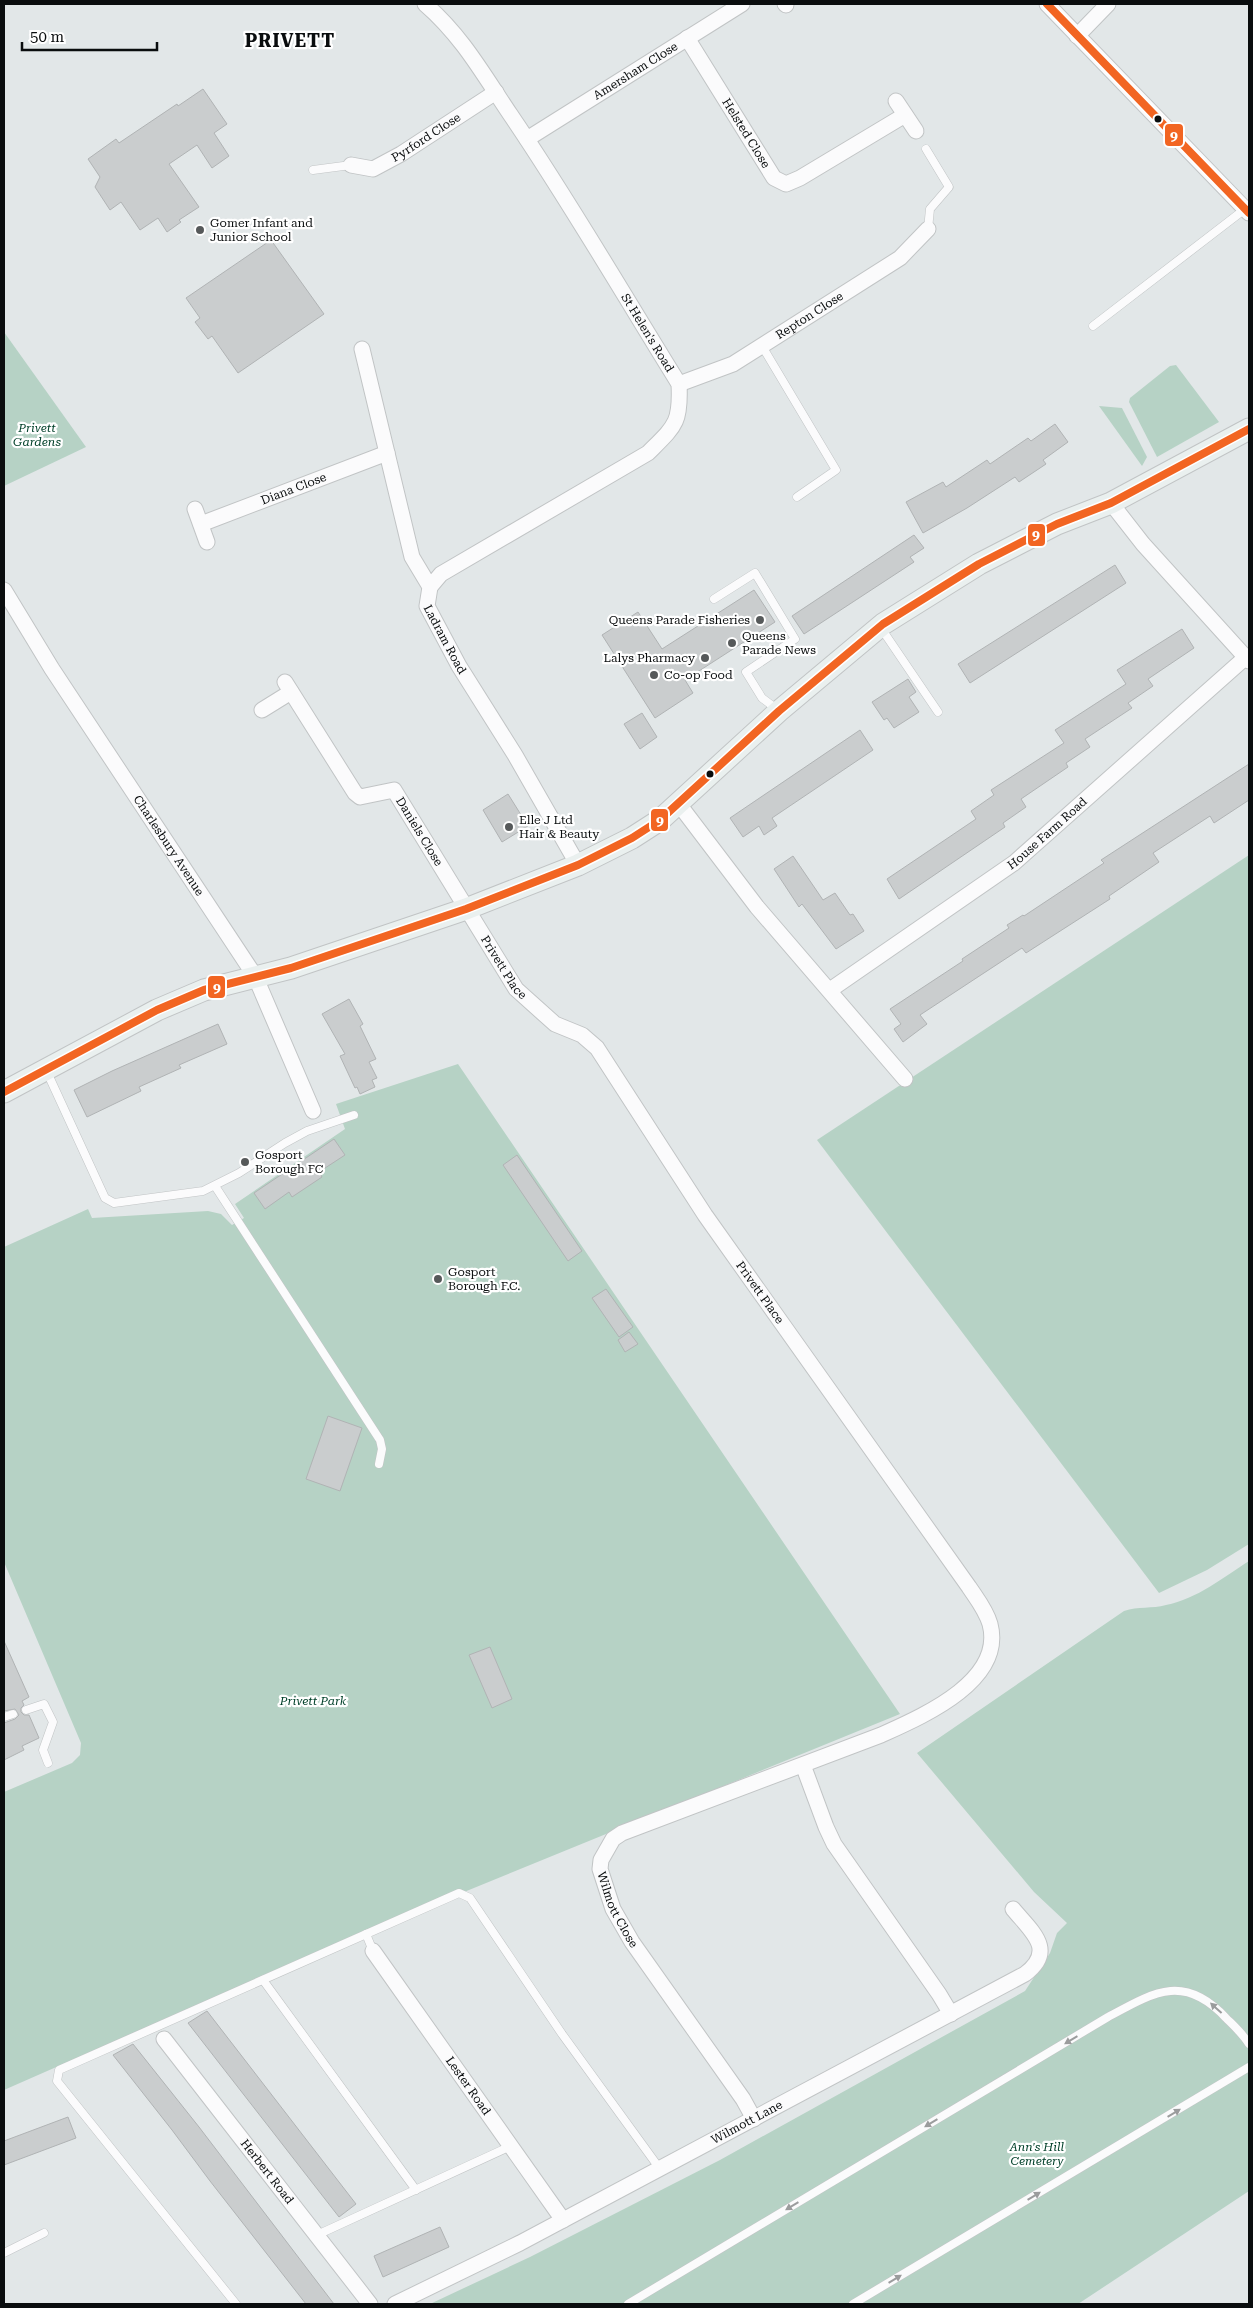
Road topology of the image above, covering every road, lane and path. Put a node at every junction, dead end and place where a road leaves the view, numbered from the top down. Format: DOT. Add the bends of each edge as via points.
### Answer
graph roads {
  1 [pos="425,4"];
  2 [pos="742,4"];
  3 [pos="1046,4"];
  4 [pos="1108,4"];
  5 [pos="1078,36"];
  6 [pos="686,38"];
  7 [pos="496,92"];
  8 [pos="896,101"];
  9 [pos="905,115"];
  10 [pos="916,131"];
  11 [pos="527,139"];
  12 [pos="926,149"];
  13 [pos="351,166"];
  14 [pos="313,170"];
  15 [pos="1247,211"];
  16 [pos="928,229"];
  17 [pos="1093,326"];
  18 [pos="762,346"];
  19 [pos="359,360"];
  20 [pos="679,384"];
  21 [pos="1249,423"];
  22 [pos="1249,429"];
  23 [pos="1229,438"];
  24 [pos="387,453"];
  25 [pos="797,497"];
  26 [pos="1111,503"];
  27 [pos="195,509"];
  28 [pos="201,524"];
  29 [pos="207,542"];
  30 [pos="430,588"];
  31 [pos="4,590"];
  32 [pos="714,599"];
  33 [pos="880,626"];
  34 [pos="1247,659"];
  35 [pos="262,710"];
  36 [pos="780,711"];
  37 [pos="938,712"];
  38 [pos="678,803"];
  39 [pos="578,865"];
  40 [pos="466,909"];
  41 [pos="255,976"];
  42 [pos="830,990"];
  43 [pos="46,1070"];
  44 [pos="905,1079"];
  45 [pos="4,1092"];
  46 [pos="313,1111"];
  47 [pos="354,1115"];
  48 [pos="317,1127"];
  49 [pos="216,1186"];
  50 [pos="379,1464"];
  51 [pos="953,1695"];
  52 [pos="26,1710"];
  53 [pos="12,1714"];
  54 [pos="4,1717"];
  55 [pos="48,1763"];
  56 [pos="803,1766"];
  57 [pos="1013,1909"];
  58 [pos="366,1934"];
  59 [pos="373,1951"];
  60 [pos="263,1980"];
  61 [pos="951,2014"];
  62 [pos="161,2032"];
  63 [pos="1249,2044"];
  64 [pos="1249,2067"];
  65 [pos="754,2119"];
  66 [pos="511,2146"];
  67 [pos="660,2169"];
  68 [pos="416,2190"];
  69 [pos="563,2220"];
  70 [pos="44,2233"];
  71 [pos="317,2235"];
  72 [pos="4,2253"];
  73 [pos="236,2304"];
  74 [pos="370,2304"];
  75 [pos="395,2304"];
  76 [pos="628,2304"];
  77 [pos="853,2304"];
  1 -- 7 [label="street, St Helen's Road" via="462,40"];
  2 -- 6 [label="street, Amersham Close"];
  3 -- 5 [label="street"];
  4 -- 5 [label="street"];
  5 -- 15 [label="street"];
  6 -- 9 [label="street, Helsted Close" via="774,178 786,184"];
  6 -- 11 [label="street, Amersham Close"];
  7 -- 11 [label="street, St Helen's Road"];
  7 -- 13 [label="street, Pyrford Close" via="373,169"];
  8 -- 9 [label="street"];
  9 -- 10 [label="street"];
  11 -- 20 [label="street, St Helen's Road"];
  12 -- 16 [label="lane" via="949,186 930,209"];
  13 -- 14 [label="lane"];
  15 -- 17 [label="lane"];
  16 -- 18 [label="street, Repton Close" via="900,258"];
  18 -- 20 [label="street, Repton Close" via="733,364"];
  18 -- 25 [label="lane" via="836,470"];
  19 -- 24 [label="street, Ladram Road"];
  20 -- 30 [label="street, St Helen's Road" via="680,409 672,430 648,453 441,574"];
  21 -- 23 [label="main road"];
  22 -- 23 [label="main road"];
  23 -- 26 [label="main road"];
  24 -- 28 [label="street, Diana Close"];
  24 -- 30 [label="street, Ladram Road" via="412,557"];
  26 -- 33 [label="main road" via="1057,524 979,564"];
  26 -- 34 [label="street, House Farm Road" via="1143,544"];
  27 -- 28 [label="street"];
  28 -- 29 [label="street"];
  30 -- 39 [label="street, Ladram Road" via="427,606 458,666 515,755"];
  31 -- 41 [label="street, Charlesbury Avenue" via="52,669"];
  32 -- 36 [label="lane" via="755,573 795,639 746,672 762,698"];
  33 -- 36 [label="main road"];
  33 -- 37 [label="lane"];
  34 -- 42 [label="street, House Farm Road" via="1014,863"];
  35 -- 40 [label="street, Daniels Close" via="288,687 354,793 360,797 394,790"];
  36 -- 38 [label="main road"];
  38 -- 39 [label="main road" via="660,820 632,838"];
  38 -- 42 [label="street" via="757,907"];
  39 -- 40 [label="main road"];
  40 -- 41 [label="main road" via="300,965"];
  40 -- 51 [label="street, Privett Place" via="521,994 555,1024 582,1035 596,1048 705,1215 981,1605 991,1630 987,1661 975,1678"];
  41 -- 43 [label="main road" via="204,990 157,1010"];
  41 -- 46 [label="street, Charlesbury Avenue"];
  42 -- 44 [label="street"];
  43 -- 45 [label="main road"];
  43 -- 49 [label="lane" via="103,1194 110,1202 122,1204 197,1193"];
  46 -- 48 [label="lane"];
  47 -- 48 [label="lane"];
  48 -- 49 [label="lane"];
  49 -- 50 [label="lane" via="380,1440"];
  51 -- 56 [label="street, Wilmott Close" via="895,1729"];
  52 -- 55 [label="lane" via="44,1704 53,1722 43,1750"];
  53 -- 54 [label="lane"];
  56 -- 61 [label="street" via="834,1844"];
  56 -- 65 [label="street, Wilmott Close" via="622,1833 613,1839 601,1860 600,1869 622,1926"];
  57 -- 61 [label="street, Wilmott Lane" via="1040,1944 1039,1959 1025,1974"];
  58 -- 59 [label="lane"];
  58 -- 60 [label="lane"];
  58 -- 67 [label="lane" via="459,1893 470,1898 562,2034"];
  59 -- 66 [label="street, Lester Road"];
  60 -- 62 [label="lane"];
  60 -- 68 [label="lane"];
  61 -- 65 [label="street, Wilmott Lane"];
  62 -- 71 [label="street, Herbert Road"];
  62 -- 73 [label="lane" via="59,2070 57,2081"];
  63 -- 76 [label="lane, one-way" via="1219,2010 1198,1995 1180,1990 1153,1995 1099,2022"];
  77 -- 64 [label="lane, one-way"];
  65 -- 67 [label="street, Wilmott Lane"];
  66 -- 68 [label="lane"];
  66 -- 69 [label="street, Lester Road"];
  67 -- 69 [label="street, Wilmott Lane"];
  68 -- 71 [label="lane"];
  69 -- 75 [label="street, Wilmott Lane"];
  70 -- 72 [label="lane"];
  71 -- 74 [label="street, Herbert Road"];
}
